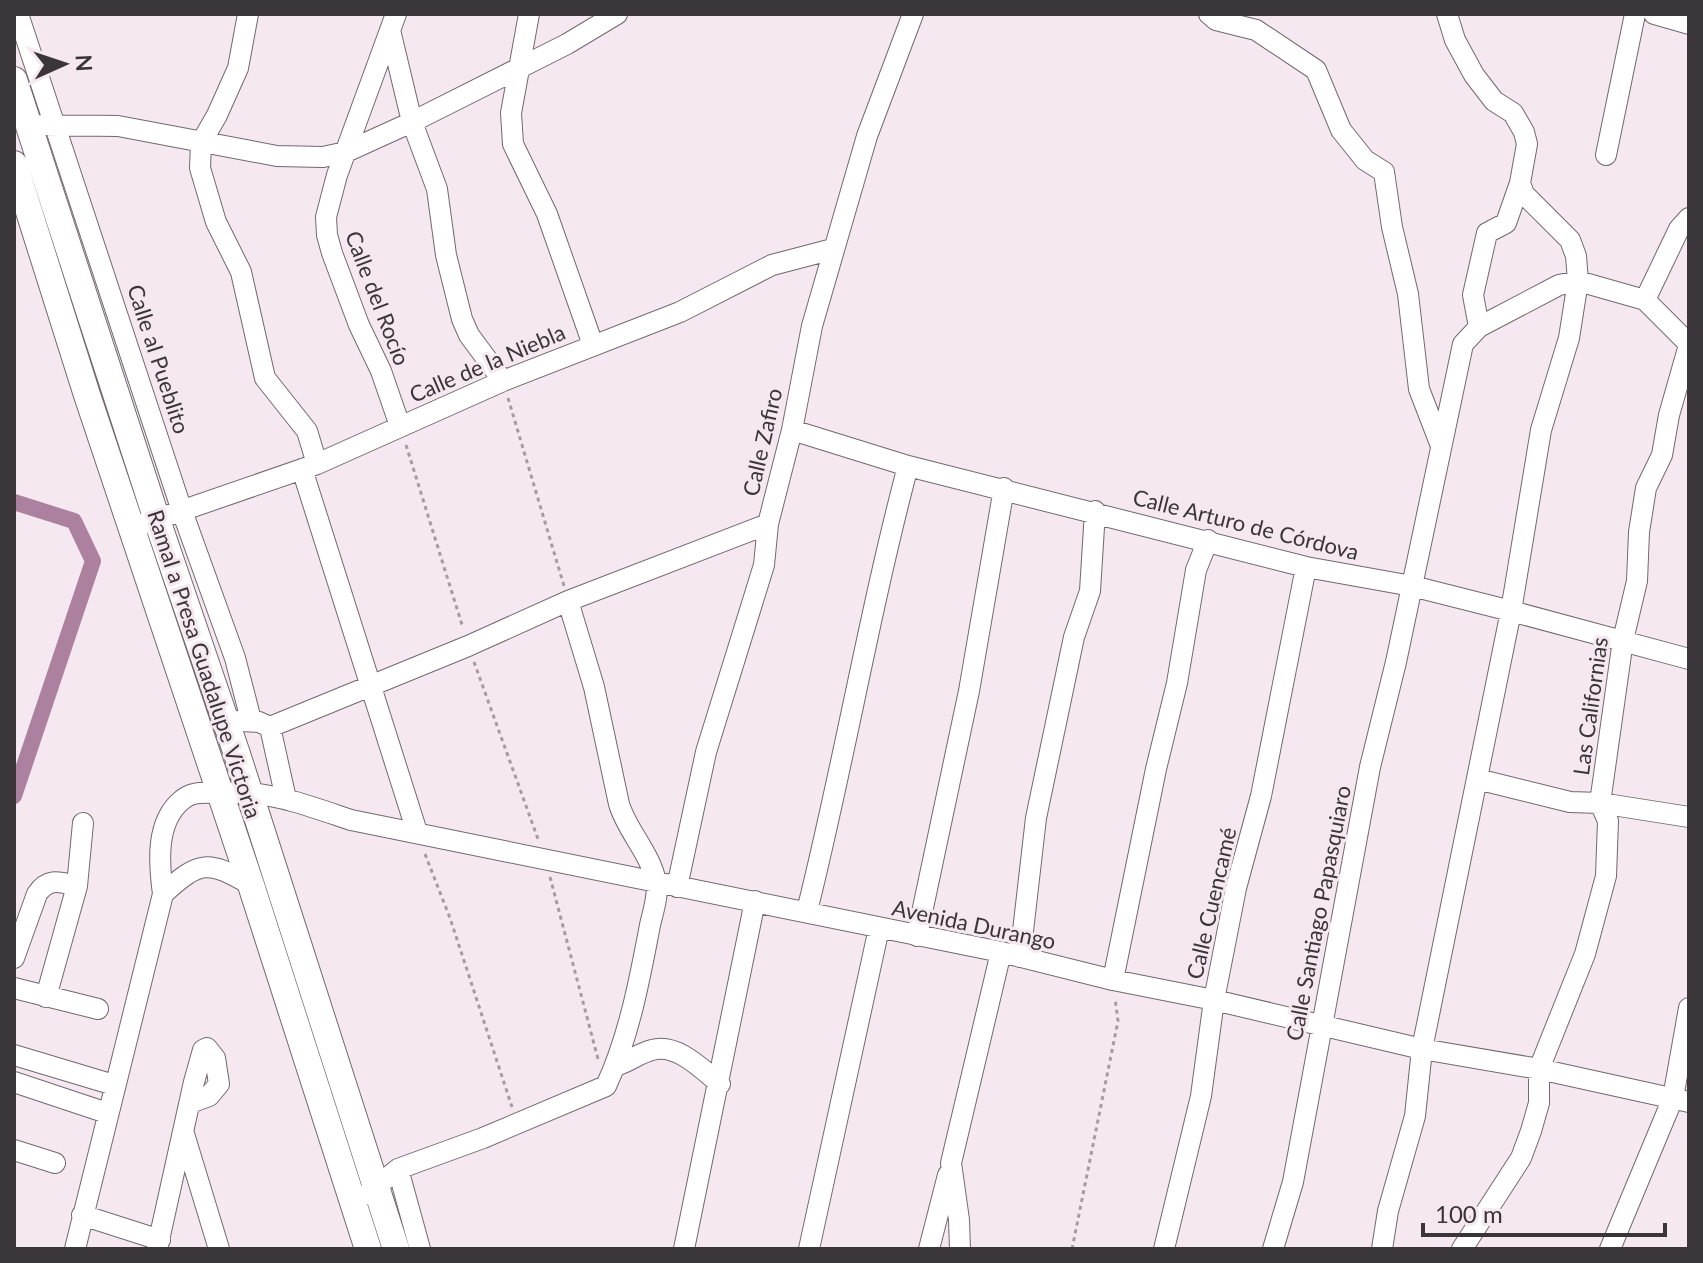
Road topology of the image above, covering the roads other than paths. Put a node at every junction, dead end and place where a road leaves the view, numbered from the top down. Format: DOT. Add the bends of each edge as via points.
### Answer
graph roads {
  1 [pos="18,14"];
  2 [pos="248,14"];
  3 [pos="529,14"];
  4 [pos="617,14"];
  5 [pos="913,14"];
  6 [pos="1209,14"];
  7 [pos="1447,14"];
  8 [pos="1635,14"];
  9 [pos="1654,14"];
  10 [pos="393,22"];
  11 [pos="1689,24"];
  12 [pos="518,68"];
  13 [pos="14,80"];
  14 [pos="412,122"];
  15 [pos="42,125"];
  16 [pos="201,143"];
  17 [pos="346,152"];
  18 [pos="1606,155"];
  19 [pos="14,164"];
  20 [pos="1520,183"];
  21 [pos="1689,218"];
  22 [pos="833,249"];
  23 [pos="1578,281"];
  24 [pos="98,292"];
  25 [pos="1645,300"];
  26 [pos="1479,327"];
  27 [pos="593,345"];
  28 [pos="1689,345"];
  29 [pos="503,381"];
  30 [pos="400,426"];
  31 [pos="792,430"];
  32 [pos="1441,446"];
  33 [pos="908,466"];
  34 [pos="310,467"];
  35 [pos="1004,488"];
  36 [pos="182,511"];
  37 [pos="1095,511"];
  38 [pos="157,520"];
  39 [pos="768,524"];
  40 [pos="131,527"];
  41 [pos="1208,540"];
  42 [pos="1306,567"];
  43 [pos="1412,586"];
  44 [pos="568,601"];
  45 [pos="1511,611"];
  46 [pos="1623,640"];
  47 [pos="1689,659"];
  48 [pos="371,685"];
  49 [pos="249,724"];
  50 [pos="1477,779"];
  51 [pos="220,793"];
  52 [pos="249,793"];
  53 [pos="286,799"];
  54 [pos="1600,803"];
  55 [pos="1689,817"];
  56 [pos="83,823"];
  57 [pos="417,832"];
  58 [pos="251,885"];
  59 [pos="667,885"];
  60 [pos="77,886"];
  61 [pos="163,894"];
  62 [pos="755,901"];
  63 [pos="807,911"];
  64 [pos="879,928"];
  65 [pos="917,936"];
  66 [pos="1010,954"];
  67 [pos="14,958"];
  68 [pos="1113,980"];
  69 [pos="14,988"];
  70 [pos="46,997"];
  71 [pos="1214,1000"];
  72 [pos="1689,1008"];
  73 [pos="98,1009"];
  74 [pos="1321,1025"];
  75 [pos="1422,1049"];
  76 [pos="14,1055"];
  77 [pos="615,1066"];
  78 [pos="1539,1069"];
  79 [pos="14,1082"];
  80 [pos="720,1084"];
  81 [pos="114,1085"];
  82 [pos="1681,1100"];
  83 [pos="190,1103"];
  84 [pos="107,1113"];
  85 [pos="184,1132"];
  86 [pos="15,1153"];
  87 [pos="55,1163"];
  88 [pos="951,1163"];
  89 [pos="398,1169"];
  90 [pos="376,1189"];
  91 [pos="353,1202"];
  92 [pos="82,1215"];
  93 [pos="158,1244"];
  94 [pos="75,1249"];
  95 [pos="219,1249"];
  96 [pos="368,1249"];
  97 [pos="396,1249"];
  98 [pos="420,1249"];
  99 [pos="684,1249"];
  100 [pos="809,1249"];
  101 [pos="929,1249"];
  102 [pos="960,1249"];
  103 [pos="1164,1249"];
  104 [pos="1273,1249"];
  105 [pos="1382,1249"];
  106 [pos="1462,1249"];
  107 [pos="1610,1249"];
  1 -- 15 [label="street"];
  2 -- 16 [label="street" via="238,68"];
  3 -- 12 [label="street"];
  4 -- 12 [label="street"];
  5 -- 22 [label="street, Calle Zafiro" via="867,136"];
  6 -- 32 [label="street" via="1256,30 1316,70 1341,130 1365,160 1384,172 1408,294 1419,389"];
  7 -- 20 [label="street" via="1474,75 1494,101 1513,113 1524,132"];
  8 -- 18 [label="street"];
  9 -- 11 [label="street"];
  10 -- 14 [label="street"];
  10 -- 17 [label="street, Calle del Rocío"];
  12 -- 14 [label="street"];
  12 -- 27 [label="street" via="511,113 513,144 547,214"];
  13 -- 15 [label="main road, Ramal a Presa Guadalupe Victoria"];
  14 -- 17 [label="street"];
  14 -- 29 [label="street" via="437,189 462,319"];
  15 -- 16 [label="street" via="118,126"];
  15 -- 24 [label="main road, Ramal a Presa Guadalupe Victoria"];
  16 -- 17 [label="street" via="293,157"];
  16 -- 34 [label="street" via="200,168 216,222 241,272 265,378 307,431"];
  17 -- 30 [label="street, Calle del Rocío" via="330,196 327,235"];
  19 -- 40 [label="main road, Ramal a Presa Guadalupe Victoria"];
  20 -- 23 [label="street" via="1530,202 1570,240"];
  20 -- 26 [label="street" via="1506,223 1487,233 1473,295"];
  21 -- 25 [label="street"];
  22 -- 27 [label="street, Calle de la Niebla" via="772,265 680,312"];
  22 -- 31 [label="street, Calle Zafiro"];
  23 -- 25 [label="street"];
  23 -- 26 [label="street" via="1559,285"];
  23 -- 45 [label="street" via="1569,338 1541,430"];
  24 -- 36 [label="street, Calle al Pueblito"];
  24 -- 38 [label="main road, Ramal a Presa Guadalupe Victoria"];
  25 -- 28 [label="street"];
  26 -- 32 [label="street, Calle Santiago Papasquiaro" via="1463,344"];
  27 -- 29 [label="street, Calle de la Niebla"];
  28 -- 46 [label="street, Las Californias" via="1662,455 1646,488 1637,581"];
  29 -- 30 [label="street, Calle de la Niebla"];
  30 -- 34 [label="street, Calle de la Niebla"];
  31 -- 33 [label="street, Calle Arturo de Córdova"];
  31 -- 39 [label="street, Calle Zafiro"];
  32 -- 43 [label="street, Calle Santiago Papasquiaro"];
  33 -- 35 [label="street, Calle Arturo de Córdova"];
  33 -- 63 [label="street"];
  34 -- 36 [label="street, Calle de la Niebla"];
  34 -- 48 [label="street"];
  35 -- 37 [label="street, Calle Arturo de Córdova"];
  35 -- 65 [label="street" via="969,691"];
  36 -- 38 [label="street, Calle de la Niebla"];
  36 -- 49 [label="street, Calle al Pueblito" via="235,658"];
  37 -- 41 [label="street, Calle Arturo de Córdova"];
  37 -- 66 [label="street" via="1090,591 1074,637"];
  38 -- 40 [label="street, Calle de la Niebla"];
  38 -- 49 [label="main road, Ramal a Presa Guadalupe Victoria"];
  39 -- 44 [label="street"];
  39 -- 59 [label="street, Calle Zafiro" via="764,565"];
  40 -- 51 [label="main road, Ramal a Presa Guadalupe Victoria"];
  41 -- 42 [label="street, Calle Arturo de Córdova"];
  41 -- 68 [label="street" via="1196,570"];
  42 -- 43 [label="street, Calle Arturo de Córdova"];
  42 -- 71 [label="street, Calle Cuencamé"];
  43 -- 45 [label="street, Calle Arturo de Córdova"];
  43 -- 74 [label="street, Calle Santiago Papasquiaro" via="1370,767"];
  44 -- 48 [label="street"];
  44 -- 59 [label="street" via="624,820"];
  45 -- 46 [label="street, Calle Arturo de Córdova"];
  45 -- 50 [label="street"];
  46 -- 47 [label="street, Calle Arturo de Córdova"];
  46 -- 54 [label="street, Las Californias"];
  48 -- 49 [label="street"];
  48 -- 57 [label="street"];
  49 -- 52 [label="main road, Ramal a Presa Guadalupe Victoria"];
  49 -- 53 [label="street, Calle al Pueblito"];
  50 -- 54 [label="street" via="1570,802"];
  50 -- 75 [label="street"];
  51 -- 52 [label="street, Avenida Durango"];
  51 -- 58 [label="main road, Ramal a Presa Guadalupe Victoria"];
  51 -- 61 [label="street, Avenida Durango" via="190,795 171,812 158,860"];
  52 -- 53 [label="street, Avenida Durango"];
  52 -- 90 [label="main road, Ramal a Presa Guadalupe Victoria"];
  53 -- 57 [label="street, Avenida Durango" via="351,820"];
  54 -- 55 [label="street"];
  54 -- 78 [label="street, Las Californias" via="1608,821 1606,876 1585,954"];
  56 -- 60 [label="street"];
  57 -- 59 [label="street, Avenida Durango"];
  58 -- 61 [label="street" via="226,871 195,868"];
  58 -- 91 [label="main road, Ramal a Presa Guadalupe Victoria"];
  59 -- 62 [label="street, Avenida Durango"];
  59 -- 77 [label="street, Calle Zafiro"];
  60 -- 67 [label="street" via="53,881 43,885"];
  60 -- 70 [label="street"];
  61 -- 81 [label="street, Avenida Durango"];
  62 -- 63 [label="street, Avenida Durango"];
  62 -- 80 [label="street"];
  63 -- 64 [label="street, Avenida Durango"];
  64 -- 65 [label="street, Avenida Durango"];
  64 -- 100 [label="street"];
  65 -- 66 [label="street, Avenida Durango"];
  66 -- 68 [label="street, Avenida Durango"];
  66 -- 88 [label="street"];
  68 -- 71 [label="street, Avenida Durango"];
  69 -- 70 [label="street"];
  70 -- 73 [label="street"];
  71 -- 74 [label="street, Avenida Durango"];
  71 -- 103 [label="street, Calle Cuencamé" via="1201,1096"];
  72 -- 82 [label="street"];
  74 -- 75 [label="street, Avenida Durango"];
  74 -- 104 [label="street, Calle Santiago Papasquiaro" via="1293,1182"];
  75 -- 78 [label="street, Avenida Durango"];
  75 -- 105 [label="street" via="1415,1116"];
  76 -- 81 [label="street"];
  77 -- 80 [label="street" via="653,1049 667,1049"];
  77 -- 89 [label="street, Calle Zafiro" via="606,1086"];
  78 -- 82 [label="street, Avenida Durango"];
  78 -- 106 [label="street, Las Californias" via="1539,1103 1521,1158"];
  79 -- 84 [label="street"];
  80 -- 99 [label="street"];
  81 -- 84 [label="street, Avenida Durango"];
  82 -- 107 [label="street"];
  83 -- 85 [label="street"];
  84 -- 92 [label="street, Avenida Durango"];
  85 -- 93 [label="street"];
  85 -- 95 [label="street"];
  86 -- 87 [label="street"];
  88 -- 101 [label="street"];
  88 -- 102 [label="street"];
  89 -- 90 [label="street"];
  89 -- 98 [label="street"];
  90 -- 91 [label="street"];
  90 -- 97 [label="main road, Ramal a Presa Guadalupe Victoria"];
  91 -- 96 [label="main road, Ramal a Presa Guadalupe Victoria"];
  92 -- 93 [label="street"];
  92 -- 94 [label="street, Avenida Durango"];
}
